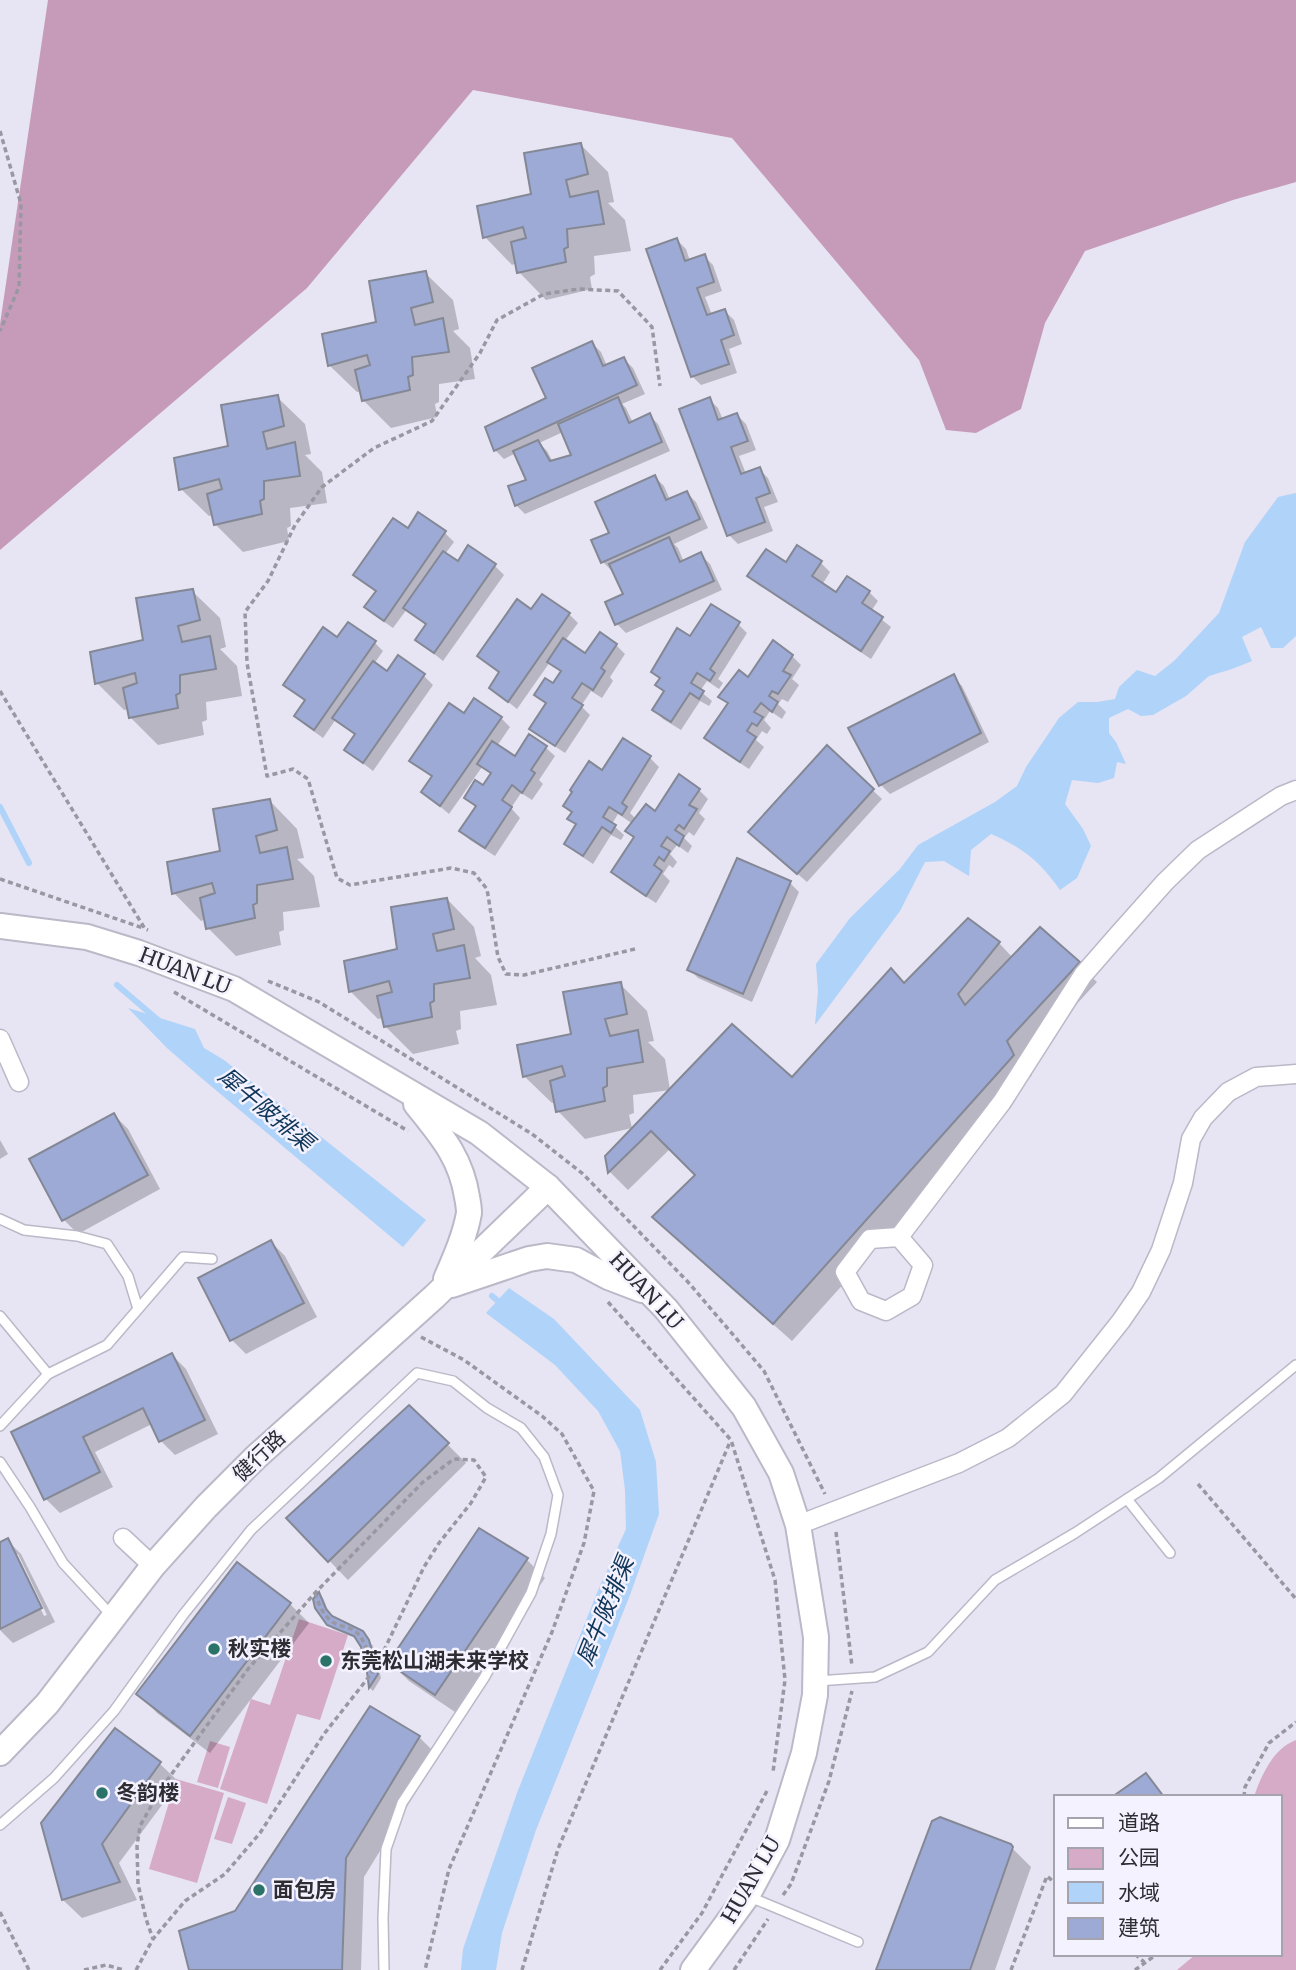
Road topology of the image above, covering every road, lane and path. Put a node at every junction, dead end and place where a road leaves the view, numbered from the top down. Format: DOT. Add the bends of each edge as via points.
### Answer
graph roads {
  1 [pos="0,131"];
  2 [pos="0,331"];
  3 [pos="660,386"];
  4 [pos="1296,790"];
  5 [pos="0,926"];
  6 [pos="635,949"];
  7 [pos="167,988"];
  8 [pos="0,1039"];
  9 [pos="1296,1074"];
  10 [pos="19,1082"];
  11 [pos="406,1091"];
  12 [pos="412,1133"];
  13 [pos="548,1187"];
  14 [pos="0,1219"];
  15 [pos="899,1237"];
  16 [pos="212,1259"];
  17 [pos="442,1289"];
  18 [pos="600,1293"];
  19 [pos="651,1293"];
  20 [pos="138,1309"];
  21 [pos="0,1317"];
  22 [pos="1296,1366"];
  23 [pos="48,1374"];
  24 [pos="0,1426"];
  25 [pos="731,1440"];
  26 [pos="0,1462"];
  27 [pos="1198,1484"];
  28 [pos="1127,1499"];
  29 [pos="798,1525"];
  30 [pos="123,1538"];
  31 [pos="1170,1553"];
  32 [pos="153,1566"];
  33 [pos="315,1593"];
  34 [pos="1296,1599"];
  35 [pos="114,1618"];
  36 [pos="372,1673"];
  37 [pos="815,1682"];
  38 [pos="1296,1722"];
  39 [pos="0,1753"];
  40 [pos="1244,1795"];
  41 [pos="0,1825"];
  42 [pos="1054,1882"];
  43 [pos="747,1896"];
  44 [pos="0,1912"];
  45 [pos="153,1939"];
  46 [pos="858,1942"];
  47 [pos="1137,1956"];
  48 [pos="1154,1956"];
  49 [pos="1145,1963"];
  50 [pos="29,1970"];
  51 [pos="84,1970"];
  52 [pos="124,1970"];
  53 [pos="136,1970"];
  54 [pos="384,1970"];
  55 [pos="522,1970"];
  56 [pos="660,1970"];
  57 [pos="694,1970"];
  58 [pos="1011,1970"];
  59 [pos="1135,1970"];
  1 -- 2 [label="path" via="21,204 19,286"];
  3 -- 6 [label="path" via="652,327 618,291 544,293 496,320 480,353 432,421 374,447 323,487 295,525 268,581 245,612 247,663 267,776 293,769 307,779 337,878 350,884 451,868 474,873 487,889 498,957 506,974 524,975"];
  4 -- 15 [label="street" via="1198,850 1117,936 1083,975 1002,1102"];
  5 -- 11 [label="street, HUAN LU" via="87,937 234,989"];
  7 -- 12 [label="path"];
  8 -- 10 [label="street"];
  9 -- 29 [label="street" via="1256,1077 1228,1092 1203,1118 1191,1139 1183,1183 1161,1250 1141,1292 1063,1394 1008,1438 960,1463"];
  11 -- 13 [label="street, HUAN LU" via="479,1133"];
  11 -- 17 [label="street" via="444,1139 463,1173 469,1210"];
  13 -- 17 [label="street, 健行路"];
  13 -- 19 [label="street, HUAN LU"];
  14 -- 20 [label="lane" via="24,1230 107,1244 128,1276"];
  15 -- 15 [label="street" via="870,1239 845,1272 861,1301 886,1311 912,1296 923,1265"];
  16 -- 20 [label="lane" via="183,1257"];
  17 -- 19 [label="street" via="547,1256 576,1260"];
  17 -- 32 [label="street, 健行路" via="256,1457"];
  18 -- 25 [label="path"];
  19 -- 29 [label="street, HUAN LU" via="744,1406 781,1473"];
  20 -- 23 [label="lane" via="107,1345"];
  21 -- 23 [label="lane"];
  22 -- 28 [label="lane"];
  23 -- 24 [label="lane"];
  25 -- 55 [label="path" via="558,1849"];
  25 -- 56 [label="path" via="775,1580 785,1680 774,1769 772,1781 702,1913"];
  26 -- 35 [label="lane" via="63,1563"];
  27 -- 34 [label="path"];
  28 -- 31 [label="lane"];
  28 -- 37 [label="lane" via="995,1580 928,1653 875,1677"];
  29 -- 37 [label="street, HUAN LU" via="816,1637"];
  30 -- 32 [label="street"];
  32 -- 35 [label="street, 健行路"];
  33 -- 36 [label="path" via="321,1610 333,1623 353,1630 362,1639"];
  33 -- 36 [label="path" via="423,1482 454,1460 474,1460 486,1477 424,1567"];
  33 -- 45 [label="path" via="248,1669 160,1790 140,1826 138,1884"];
  35 -- 39 [label="street, 健行路" via="47,1704"];
  36 -- 45 [label="path" via="324,1734 260,1833 225,1874 185,1901"];
  37 -- 43 [label="street, HUAN LU" via="804,1753 777,1840"];
  38 -- 40 [label="path" via="1269,1742"];
  41 -- 54 [label="lane" via="54,1778 114,1711 251,1530 417,1373 453,1381 521,1428 544,1457 558,1495 551,1534 531,1593 484,1678 402,1803 386,1849"];
  42 -- 58 [label="path" via="1047,1876"];
  43 -- 46 [label="lane"];
  43 -- 57 [label="street, HUAN LU"];
  44 -- 50 [label="path"];
  45 -- 53 [label="path"];
  47 -- 49 [label="path"];
  48 -- 49 [label="path"];
  49 -- 59 [label="path"];
  51 -- 52 [label="path" via="106,1965"];
}
